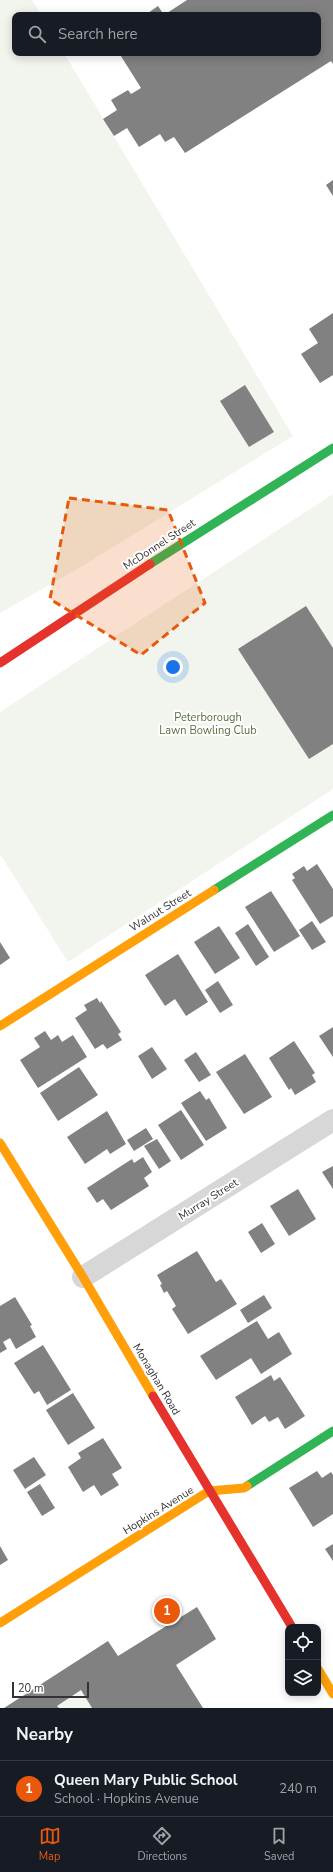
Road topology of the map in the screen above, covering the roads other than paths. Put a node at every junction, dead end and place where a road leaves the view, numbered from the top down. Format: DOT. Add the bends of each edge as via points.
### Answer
graph roads {
  1 [pos="333,448"];
  2 [pos="0,663"];
  3 [pos="333,815"];
  4 [pos="0,1026"];
  5 [pos="333,1120"];
  6 [pos="1,1146"];
  7 [pos="83,1277"];
  8 [pos="333,1431"];
  9 [pos="209,1491"];
  10 [pos="0,1623"];
  11 [pos="290,1624"];
  12 [pos="321,1675"];
  13 [pos="333,1694"];
  1 -- 2 [label="street, McDonnel Street"];
  3 -- 4 [label="street, Walnut Street"];
  5 -- 7 [label="street, Murray Street"];
  6 -- 7 [label="street, Monaghan Road"];
  7 -- 9 [label="street, Monaghan Road"];
  8 -- 9 [label="street, Hopkins Avenue" via="244,1488"];
  9 -- 10 [label="street, Hopkins Avenue"];
  9 -- 11 [label="street, Monaghan Road"];
  12 -- 13 [label="street"];
}
